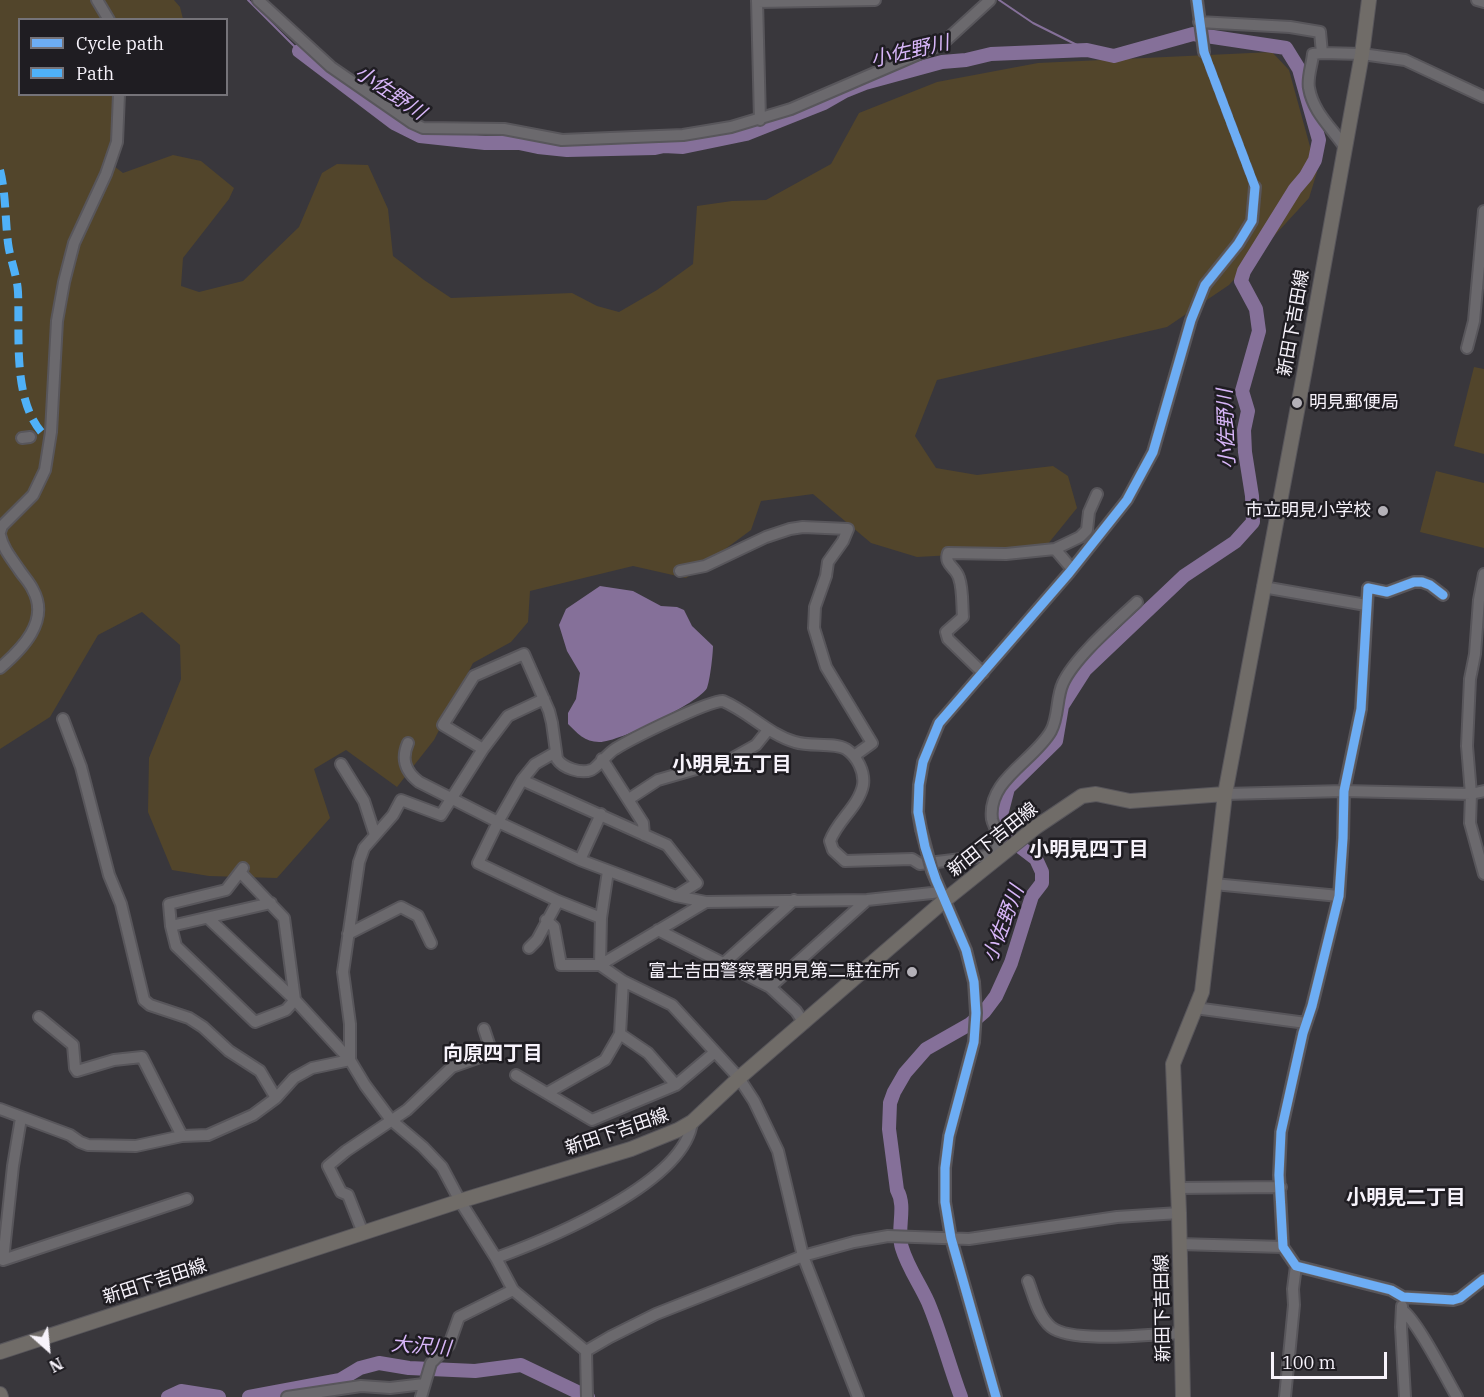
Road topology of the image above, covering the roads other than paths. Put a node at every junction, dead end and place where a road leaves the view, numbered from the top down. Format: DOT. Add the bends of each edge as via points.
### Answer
graph roads {
  1 [pos="98,0"];
  2 [pos="258,0"];
  3 [pos="875,0"];
  4 [pos="990,0"];
  5 [pos="1197,0"];
  6 [pos="1369,0"];
  7 [pos="1477,0"];
  8 [pos="757,1"];
  9 [pos="1484,2"];
  10 [pos="108,18"];
  11 [pos="1199,22"];
  12 [pos="1203,47"];
  13 [pos="1322,53"];
  14 [pos="1362,54"];
  15 [pos="120,96"];
  16 [pos="1484,96"];
  17 [pos="760,120"];
  18 [pos="1344,146"];
  19 [pos="1255,187"];
  20 [pos="1484,211"];
  21 [pos="1467,348"];
  22 [pos="1097,494"];
  23 [pos="0,534"];
  24 [pos="1055,549"];
  25 [pos="1072,569"];
  26 [pos="680,570"];
  27 [pos="1484,574"];
  28 [pos="1263,587"];
  29 [pos="1443,595"];
  30 [pos="1137,602"];
  31 [pos="1366,605"];
  32 [pos="1,667"];
  33 [pos="982,673"];
  34 [pos="544,699"];
  35 [pos="63,719"];
  36 [pos="768,730"];
  37 [pos="408,743"];
  38 [pos="483,749"];
  39 [pos="556,752"];
  40 [pos="854,756"];
  41 [pos="602,759"];
  42 [pos="341,764"];
  43 [pos="522,780"];
  44 [pos="1344,791"];
  45 [pos="1484,791"];
  46 [pos="1225,794"];
  47 [pos="1471,794"];
  48 [pos="453,798"];
  49 [pos="629,799"];
  50 [pos="601,814"];
  51 [pos="498,822"];
  52 [pos="375,835"];
  53 [pos="644,835"];
  54 [pos="1001,854"];
  55 [pos="580,860"];
  56 [pos="608,871"];
  57 [pos="1484,874"];
  58 [pos="1214,884"];
  59 [pos="676,896"];
  60 [pos="943,896"];
  61 [pos="1339,896"];
  62 [pos="558,900"];
  63 [pos="794,900"];
  64 [pos="867,900"];
  65 [pos="706,902"];
  66 [pos="270,903"];
  67 [pos="208,918"];
  68 [pos="601,918"];
  69 [pos="546,920"];
  70 [pos="171,926"];
  71 [pos="658,930"];
  72 [pos="348,934"];
  73 [pos="431,943"];
  74 [pos="529,948"];
  75 [pos="723,964"];
  76 [pos="600,965"];
  77 [pos="623,981"];
  78 [pos="770,987"];
  79 [pos="295,1000"];
  80 [pos="1195,1008"];
  81 [pos="39,1017"];
  82 [pos="804,1023"];
  83 [pos="1306,1023"];
  84 [pos="484,1029"];
  85 [pos="620,1034"];
  86 [pos="716,1052"];
  87 [pos="350,1060"];
  88 [pos="516,1075"];
  89 [pos="739,1078"];
  90 [pos="676,1085"];
  91 [pos="547,1093"];
  92 [pos="276,1098"];
  93 [pos="0,1109"];
  94 [pos="21,1118"];
  95 [pos="392,1120"];
  96 [pos="693,1122"];
  97 [pos="182,1136"];
  98 [pos="1281,1187"];
  99 [pos="1178,1188"];
  100 [pos="187,1199"];
  101 [pos="460,1201"];
  102 [pos="1179,1213"];
  103 [pos="363,1233"];
  104 [pos="951,1238"];
  105 [pos="1179,1244"];
  106 [pos="1283,1247"];
  107 [pos="803,1256"];
  108 [pos="496,1258"];
  109 [pos="1296,1266"];
  110 [pos="1484,1279"];
  111 [pos="1028,1281"];
  112 [pos="513,1290"];
  113 [pos="1403,1297"];
  114 [pos="1402,1310"];
  115 [pos="1182,1333"];
  116 [pos="586,1351"];
  117 [pos="0,1352"];
  118 [pos="425,1381"];
  119 [pos="588,1392"];
  120 [pos="287,1397"];
  121 [pos="421,1397"];
  122 [pos="858,1397"];
  123 [pos="996,1397"];
  124 [pos="1183,1397"];
  125 [pos="1285,1397"];
  126 [pos="1405,1397"];
  127 [pos="1457,1397"];
  1 -- 10 [label="street"];
  2 -- 17 [label="street" via="331,67 423,128 504,129 562,140 683,135"];
  3 -- 8 [label="street"];
  4 -- 17 [label="street" via="942,44"];
  5 -- 11 [label="street"];
  6 -- 14 [label="main road, 新田下吉田線"];
  7 -- 9 [label="street"];
  8 -- 17 [label="street"];
  11 -- 12 [label="street"];
  11 -- 13 [label="street" via="1320,32"];
  13 -- 14 [label="street"];
  13 -- 18 [label="street" via="1313,54 1308,87 1317,113"];
  14 -- 16 [label="street" via="1405,60"];
  14 -- 18 [label="main road, 新田下吉田線"];
  15 -- 23 [label="street" via="117,142 74,243 63,282 45,470 33,495 2,526"];
  18 -- 28 [label="main road, 新田下吉田線"];
  19 -- 25 [label="street" via="1252,221 1205,285 1191,320 1153,452 1127,500"];
  20 -- 21 [label="street" via="1474,321"];
  22 -- 24 [label="street" via="1087,530"];
  23 -- 32 [label="street" via="6,551 33,590 38,618 23,647"];
  24 -- 25 [label="street"];
  24 -- 33 [label="street" via="946,556 959,577 963,617 946,632 948,639"];
  25 -- 33 [label="street"];
  26 -- 40 [label="street" via="705,566 790,529 848,529 828,562 815,607 814,628 826,667 872,743"];
  27 -- 47 [label="street" via="1470,679 1467,746"];
  28 -- 31 [label="street"];
  28 -- 46 [label="main road, 新田下吉田線"];
  29 -- 31 [label="street" via="1430,585 1414,582 1387,592 1368,588"];
  30 -- 54 [label="street" via="1072,670 1064,681 1050,732 1000,786 992,818 998,837 995,845"];
  31 -- 44 [label="street" via="1361,710"];
  33 -- 60 [label="street, bridge" via="939,723 923,762 918,812 932,871"];
  34 -- 38 [label="street" via="508,716"];
  34 -- 38 [label="street" via="524,654 474,676 443,725"];
  34 -- 39 [label="street"];
  35 -- 92 [label="street" via="121,904 144,1000 203,1027 229,1051 260,1071"];
  36 -- 40 [label="street" via="802,744 844,747"];
  36 -- 41 [label="street" via="718,701 634,739"];
  36 -- 49 [label="street" via="756,745 731,759 658,780"];
  37 -- 48 [label="street" via="404,759 412,776"];
  38 -- 48 [label="street"];
  39 -- 41 [label="street" via="560,763 576,770 591,770"];
  39 -- 43 [label="street" via="535,764"];
  40 -- 54 [label="street" via="863,774 862,789 830,841 845,861 912,859 920,864"];
  41 -- 49 [label="street"];
  42 -- 52 [label="street" via="364,801"];
  43 -- 50 [label="street"];
  43 -- 51 [label="street"];
  44 -- 46 [label="street"];
  44 -- 47 [label="street"];
  44 -- 61 [label="street"];
  45 -- 47 [label="street"];
  46 -- 54 [label="main road, 新田下吉田線" via="1130,801 1096,794 1082,796"];
  46 -- 58 [label="main road, 新田下吉田線"];
  47 -- 57 [label="street" via="1470,823"];
  48 -- 51 [label="street"];
  48 -- 52 [label="street" via="441,815 401,800"];
  49 -- 53 [label="street" via="643,823"];
  50 -- 53 [label="street"];
  50 -- 55 [label="street"];
  51 -- 55 [label="street"];
  51 -- 62 [label="street" via="478,863"];
  52 -- 72 [label="street" via="360,855"];
  53 -- 59 [label="street" via="667,845 696,883"];
  54 -- 60 [label="main road, 新田下吉田線"];
  55 -- 56 [label="street"];
  56 -- 59 [label="street"];
  56 -- 68 [label="street"];
  58 -- 61 [label="street"];
  58 -- 80 [label="main road, 新田下吉田線" via="1202,992"];
  59 -- 65 [label="street"];
  60 -- 64 [label="street"];
  60 -- 82 [label="main road, 新田下吉田線"];
  60 -- 104 [label="street" via="966,951 976,1013 974,1042 949,1136 945,1168"];
  61 -- 83 [label="street"];
  62 -- 68 [label="street"];
  62 -- 69 [label="street"];
  63 -- 64 [label="street"];
  63 -- 65 [label="street"];
  63 -- 75 [label="street"];
  64 -- 78 [label="street"];
  65 -- 71 [label="street"];
  66 -- 67 [label="street"];
  66 -- 70 [label="street" via="242,870 225,890 169,904"];
  66 -- 79 [label="street" via="284,918"];
  67 -- 70 [label="street"];
  67 -- 79 [label="street"];
  68 -- 76 [label="street"];
  69 -- 74 [label="street"];
  69 -- 76 [label="street" via="554,927 561,965"];
  70 -- 79 [label="street" via="176,946 255,1022 286,1010"];
  71 -- 75 [label="street"];
  71 -- 76 [label="street"];
  72 -- 73 [label="street" via="401,907 418,916"];
  72 -- 87 [label="street" via="343,972"];
  75 -- 78 [label="street"];
  76 -- 77 [label="street"];
  77 -- 85 [label="street"];
  77 -- 86 [label="street" via="672,1005"];
  78 -- 82 [label="street"];
  79 -- 87 [label="street"];
  80 -- 83 [label="street"];
  80 -- 99 [label="main road, 新田下吉田線" via="1173,1064"];
  81 -- 97 [label="street" via="73,1045 77,1071 142,1057"];
  82 -- 89 [label="main road, 新田下吉田線"];
  83 -- 98 [label="street" via="1281,1132"];
  84 -- 95 [label="street" via="492,1053 452,1067"];
  85 -- 90 [label="street" via="648,1053"];
  85 -- 91 [label="street" via="605,1060"];
  86 -- 89 [label="street"];
  86 -- 90 [label="street"];
  87 -- 92 [label="street" via="312,1068 294,1078"];
  87 -- 95 [label="street"];
  88 -- 91 [label="street"];
  89 -- 96 [label="main road, 新田下吉田線"];
  89 -- 107 [label="street" via="778,1151"];
  90 -- 91 [label="street" via="592,1120"];
  92 -- 97 [label="street" via="253,1115 208,1135"];
  93 -- 94 [label="street"];
  94 -- 97 [label="street" via="88,1145 136,1146"];
  94 -- 100 [label="street" via="3,1260"];
  95 -- 101 [label="street" via="442,1167"];
  95 -- 103 [label="street" via="328,1166 341,1192 348,1195"];
  96 -- 101 [label="main road, 新田下吉田線" via="631,1149"];
  96 -- 108 [label="street" via="667,1167 606,1210"];
  98 -- 99 [label="street"];
  98 -- 106 [label="street"];
  99 -- 102 [label="main road, 新田下吉田線"];
  101 -- 103 [label="main road, 新田下吉田線"];
  101 -- 108 [label="street"];
  102 -- 104 [label="street"];
  102 -- 105 [label="main road, 新田下吉田線"];
  103 -- 117 [label="main road, 新田下吉田線"];
  104 -- 107 [label="street" via="888,1236"];
  104 -- 123 [label="street"];
  105 -- 106 [label="street"];
  105 -- 115 [label="main road, 新田下吉田線"];
  106 -- 109 [label="street"];
  107 -- 116 [label="street" via="656,1314"];
  107 -- 122 [label="street"];
  108 -- 112 [label="street"];
  109 -- 113 [label="street" via="1391,1290"];
  109 -- 125 [label="street"];
  110 -- 113 [label="street" via="1453,1300"];
  111 -- 115 [label="street" via="1039,1311 1058,1331 1094,1337"];
  112 -- 116 [label="street"];
  112 -- 118 [label="street" via="459,1317 449,1345 431,1363"];
  113 -- 114 [label="street"];
  114 -- 126 [label="street"];
  114 -- 127 [label="street"];
  115 -- 124 [label="main road, 新田下吉田線"];
  116 -- 119 [label="street"];
  118 -- 120 [label="street" via="390,1389 361,1386"];
  118 -- 121 [label="street"];
}
